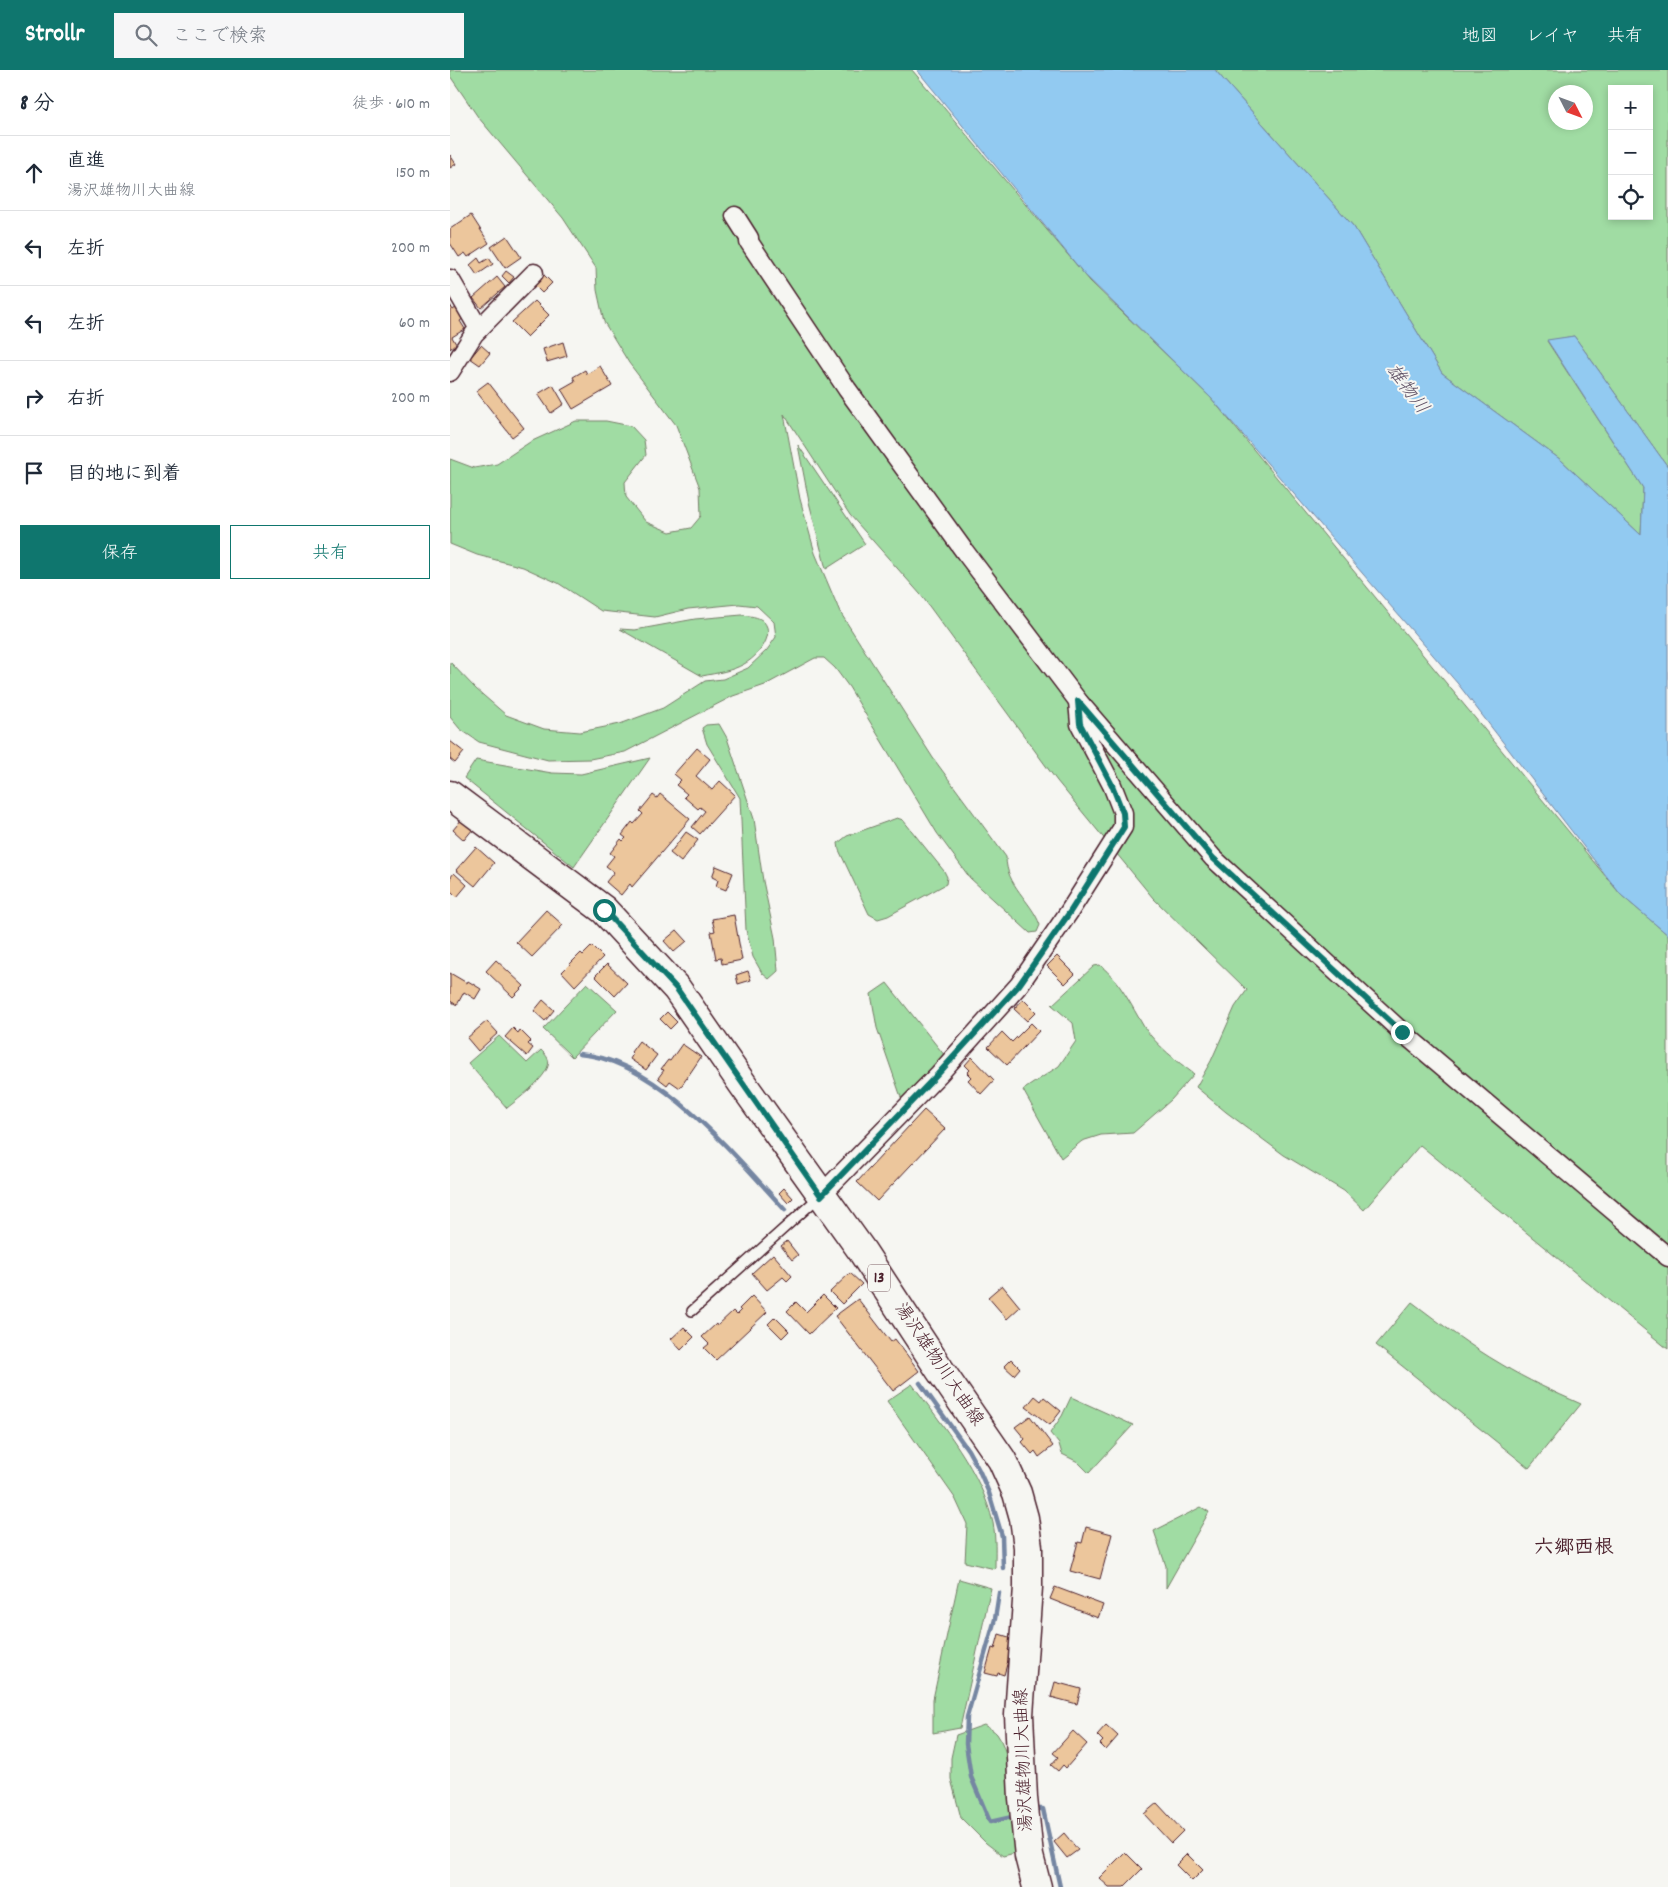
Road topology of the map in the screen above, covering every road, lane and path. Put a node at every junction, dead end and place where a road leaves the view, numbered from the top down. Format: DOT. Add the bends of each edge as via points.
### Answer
graph roads {
  1 [pos="735,216"];
  2 [pos="534,273"];
  3 [pos="450,278"];
  4 [pos="479,328"];
  5 [pos="450,372"];
  6 [pos="1078,701"];
  7 [pos="450,794"];
  8 [pos="821,1196"];
  9 [pos="1668,1257"];
  10 [pos="692,1311"];
  11 [pos="1037,1887"];
  1 -- 6 [label="street" via="806,329 907,474"];
  2 -- 4 [label="street"];
  3 -- 4 [label="street"];
  4 -- 5 [label="street"];
  6 -- 8 [label="street" via="1080,724 1112,785 1123,813 1124,827 1019,985"];
  6 -- 9 [label="street" via="1213,858 1402,1032"];
  7 -- 8 [label="main road, 湯沢雄物川大曲線 / 13" via="604,910 677,989"];
  8 -- 10 [label="lane"];
  8 -- 11 [label="main road, 湯沢雄物川大曲線 / 13" via="862,1251 985,1434 1002,1460 1017,1493 1028,1547 1019,1714 1023,1789 1030,1856"];
}
